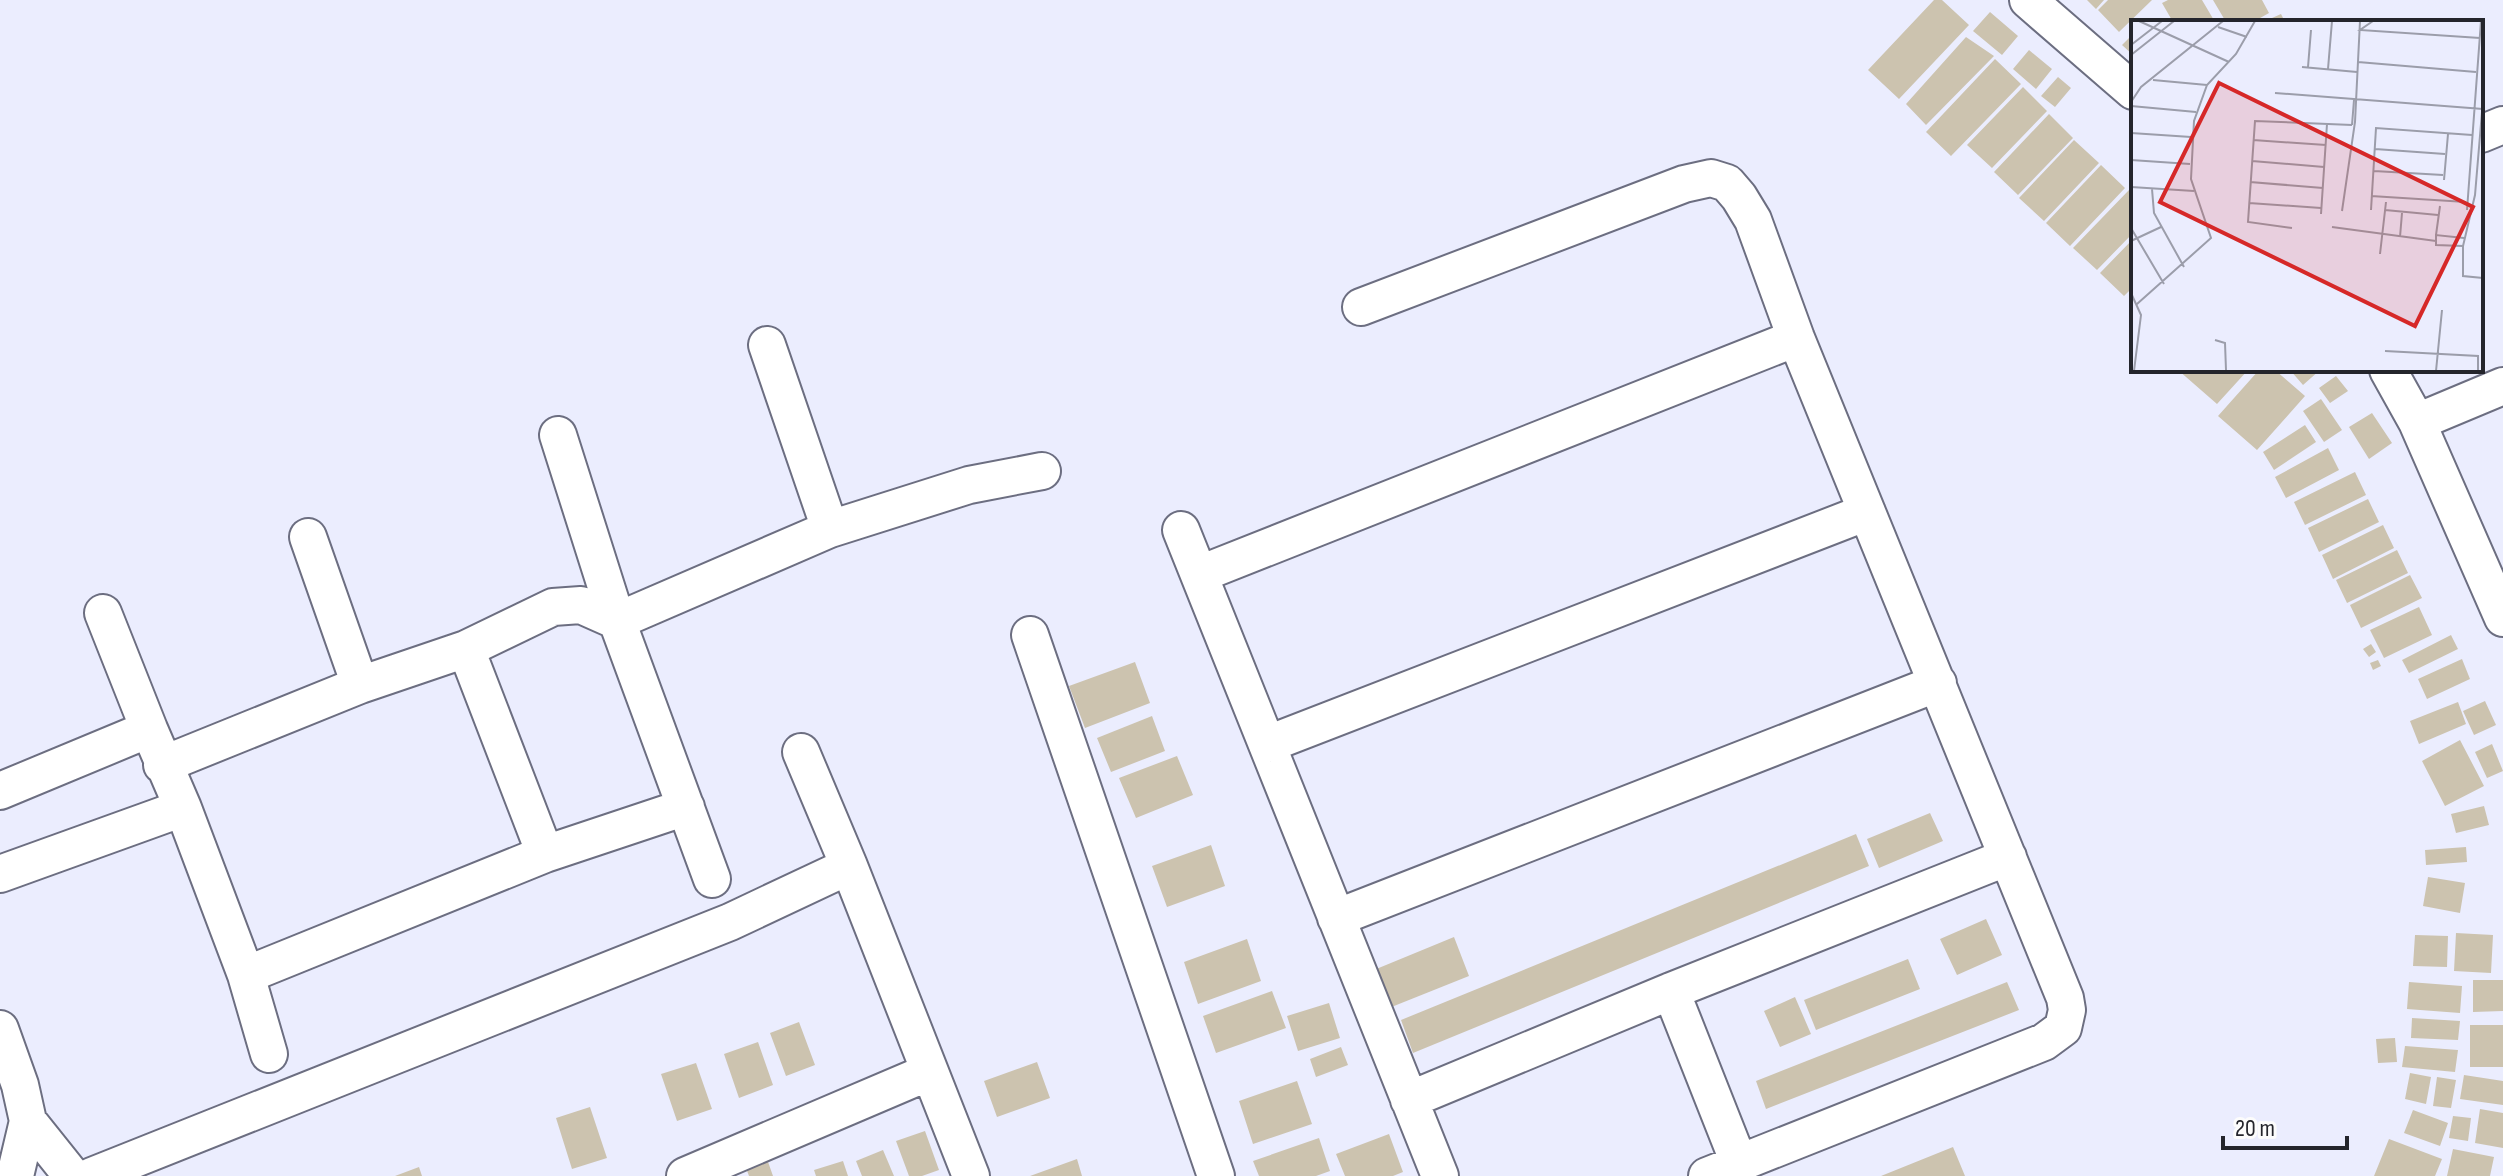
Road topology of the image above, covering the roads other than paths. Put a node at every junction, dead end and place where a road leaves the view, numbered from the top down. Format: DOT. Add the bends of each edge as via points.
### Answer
graph roads {
  1 [pos="2028,0"];
  2 [pos="2131,89"];
  3 [pos="2503,125"];
  4 [pos="2483,133"];
  5 [pos="1361,307"];
  6 [pos="1796,338"];
  7 [pos="767,345"];
  8 [pos="2389,372"];
  9 [pos="2503,386"];
  10 [pos="2417,422"];
  11 [pos="558,435"];
  12 [pos="1042,471"];
  13 [pos="1867,512"];
  14 [pos="830,529"];
  15 [pos="1181,530"];
  16 [pos="308,537"];
  17 [pos="1200,574"];
  18 [pos="103,613"];
  19 [pos="2503,618"];
  20 [pos="617,621"];
  21 [pos="1030,635"];
  22 [pos="466,649"];
  23 [pos="1938,683"];
  24 [pos="360,685"];
  25 [pos="149,729"];
  26 [pos="1268,744"];
  27 [pos="801,752"];
  28 [pos="162,765"];
  29 [pos="0,791"];
  30 [pos="686,807"];
  31 [pos="183,808"];
  32 [pos="545,854"];
  33 [pos="2008,857"];
  34 [pos="849,866"];
  35 [pos="0,874"];
  36 [pos="712,879"];
  37 [pos="1336,918"];
  38 [pos="246,975"];
  39 [pos="1671,991"];
  40 [pos="0,1029"];
  41 [pos="269,1054"];
  42 [pos="929,1072"];
  43 [pos="1409,1100"];
  44 [pos="28,1121"];
  45 [pos="1723,1170"];
  46 [pos="15,1176"];
  47 [pos="72,1176"];
  48 [pos="92,1176"];
  49 [pos="685,1176"];
  50 [pos="971,1176"];
  51 [pos="1216,1176"];
  52 [pos="1440,1176"];
  1 -- 2 [label="street"];
  3 -- 4 [label="street"];
  5 -- 6 [label="street" via="1711,178 1727,183 1753,220"];
  6 -- 13 [label="street"];
  6 -- 17 [label="street"];
  7 -- 14 [label="street"];
  8 -- 10 [label="street"];
  9 -- 10 [label="street"];
  10 -- 19 [label="street"];
  11 -- 20 [label="street"];
  12 -- 14 [label="street" via="969,485"];
  13 -- 23 [label="street"];
  13 -- 26 [label="street"];
  14 -- 20 [label="street"];
  15 -- 17 [label="street"];
  16 -- 24 [label="street"];
  17 -- 26 [label="street"];
  18 -- 25 [label="street"];
  20 -- 22 [label="street" via="581,605 553,607"];
  20 -- 30 [label="street"];
  21 -- 51 [label="street"];
  22 -- 24 [label="street"];
  22 -- 32 [label="street"];
  23 -- 33 [label="street"];
  23 -- 37 [label="street"];
  24 -- 28 [label="street"];
  25 -- 28 [label="street"];
  25 -- 29 [label="street"];
  26 -- 37 [label="street"];
  27 -- 34 [label="street"];
  28 -- 31 [label="street"];
  30 -- 32 [label="street"];
  30 -- 36 [label="street"];
  31 -- 35 [label="street"];
  31 -- 38 [label="street"];
  32 -- 38 [label="street"];
  33 -- 39 [label="street"];
  33 -- 45 [label="street" via="2065,998 2063,1028 2031,1047"];
  34 -- 42 [label="street"];
  34 -- 48 [label="street" via="730,922"];
  37 -- 43 [label="street"];
  38 -- 41 [label="street"];
  39 -- 43 [label="street"];
  39 -- 45 [label="street"];
  40 -- 44 [label="street"];
  42 -- 49 [label="street"];
  42 -- 50 [label="street"];
  43 -- 52 [label="street"];
  44 -- 46 [label="street"];
  44 -- 47 [label="street"];
}
